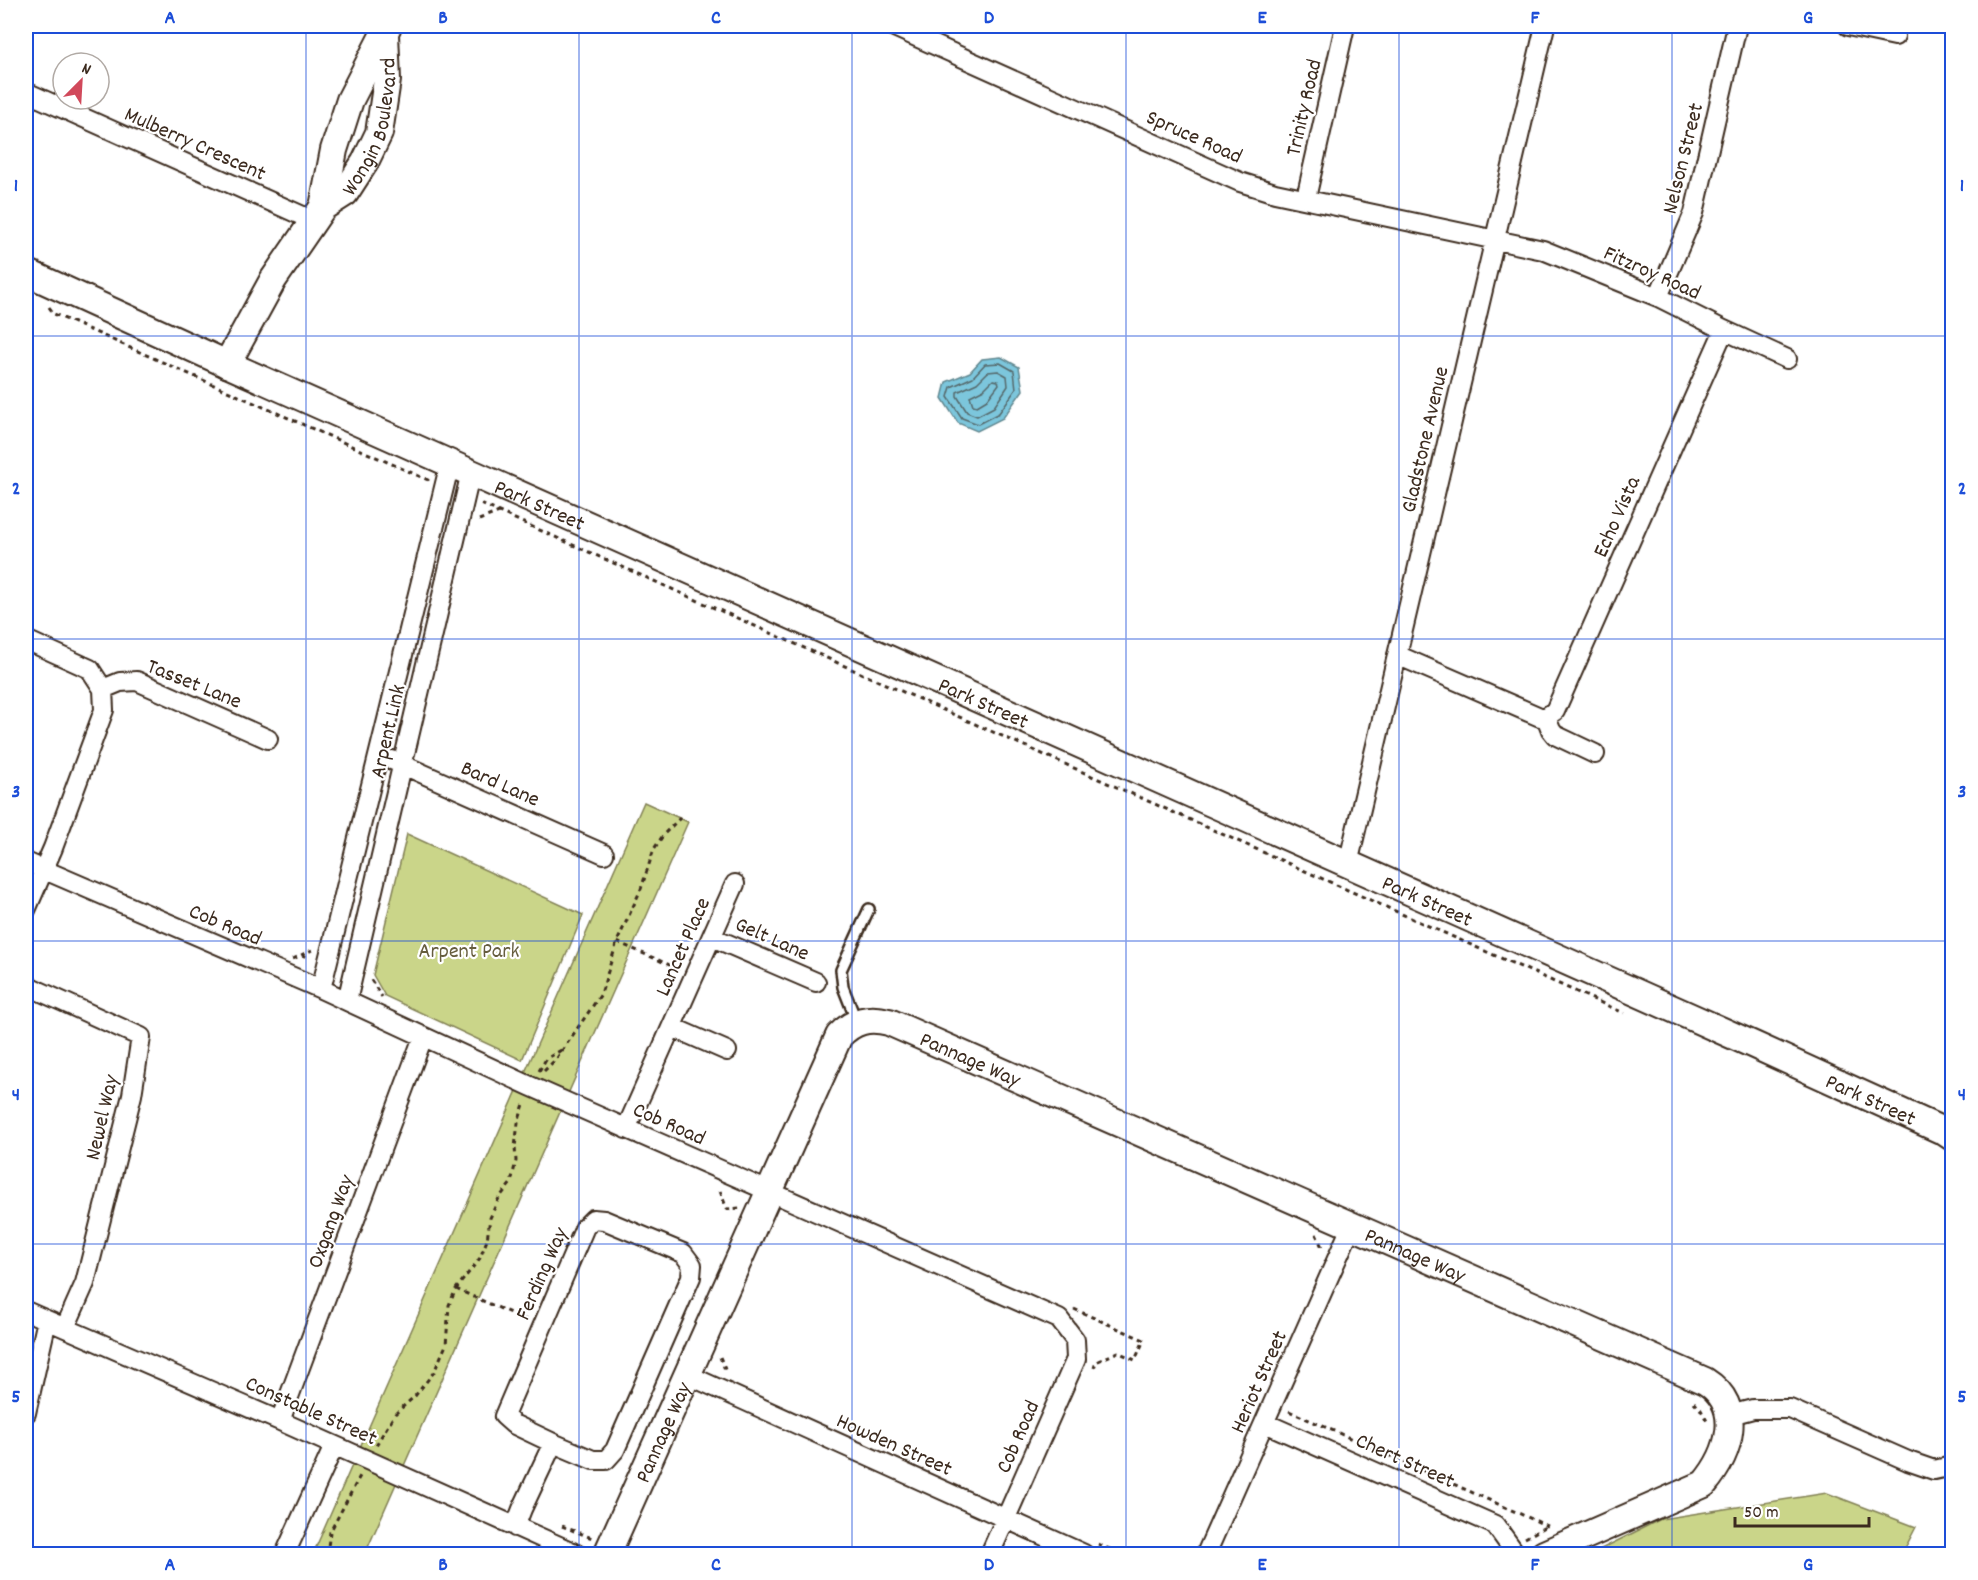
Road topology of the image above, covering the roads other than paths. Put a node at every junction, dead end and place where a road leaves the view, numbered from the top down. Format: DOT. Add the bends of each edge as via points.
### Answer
graph roads {
  1 [pos="892,26"];
  2 [pos="1345,26"];
  3 [pos="1545,26"];
  4 [pos="1737,26"];
  5 [pos="1848,26"];
  6 [pos="386,28"];
  7 [pos="1895,36"];
  8 [pos="26,92"];
  9 [pos="1306,198"];
  10 [pos="319,214"];
  11 [pos="1495,239"];
  12 [pos="26,272"];
  13 [pos="1658,297"];
  14 [pos="1724,330"];
  15 [pos="1787,358"];
  16 [pos="227,364"];
  17 [pos="461,468"];
  18 [pos="26,640"];
  19 [pos="1397,656"];
  20 [pos="103,689"];
  21 [pos="1546,717"];
  22 [pos="268,739"];
  23 [pos="378,754"];
  24 [pos="1595,754"];
  25 [pos="403,764"];
  26 [pos="604,854"];
  27 [pos="26,862"];
  28 [pos="1348,864"];
  29 [pos="42,870"];
  30 [pos="735,884"];
  31 [pos="869,909"];
  32 [pos="26,910"];
  33 [pos="711,936"];
  34 [pos="816,982"];
  35 [pos="26,985"];
  36 [pos="321,989"];
  37 [pos="347,1001"];
  38 [pos="857,1022"];
  39 [pos="672,1027"];
  40 [pos="423,1037"];
  41 [pos="727,1051"];
  42 [pos="627,1129"];
  43 [pos="1949,1134"];
  44 [pos="765,1199"];
  45 [pos="1352,1225"];
  46 [pos="26,1311"];
  47 [pos="47,1320"];
  48 [pos="65,1328"];
  49 [pos="687,1375"];
  50 [pos="26,1413"];
  51 [pos="280,1421"];
  52 [pos="1720,1421"];
  53 [pos="1265,1422"];
  54 [pos="553,1443"];
  55 [pos="334,1446"];
  56 [pos="1953,1466"];
  57 [pos="1006,1520"];
  58 [pos="515,1527"];
  59 [pos="285,1554"];
  60 [pos="577,1554"];
  61 [pos="607,1554"];
  62 [pos="990,1554"];
  63 [pos="1084,1554"];
  64 [pos="1206,1554"];
  65 [pos="1515,1554"];
  66 [pos="1544,1554"];
  1 -- 9 [label="street, Spruce Road" via="1240,182"];
  2 -- 9 [label="street, Trinity Road"];
  3 -- 11 [label="street, Gladstone Avenue"];
  4 -- 13 [label="street, Nelson Street" via="1694,213"];
  5 -- 7 [label="street"];
  6 -- 10 [label="street, Wongin Boulevard" via="350,100"];
  6 -- 10 [label="street, Wongin Boulevard" via="387,80 379,133 345,193"];
  8 -- 10 [label="street, Mulberry Crescent"];
  9 -- 11 [label="street, Spruce Road"];
  10 -- 16 [label="street, Wongin Boulevard" via="273,280"];
  11 -- 13 [label="street, Fitzroy Road" via="1543,250"];
  11 -- 19 [label="street, Gladstone Avenue"];
  12 -- 16 [label="street, Park Street"];
  13 -- 14 [label="street, Fitzroy Road"];
  14 -- 15 [label="street, Fitzroy Road"];
  14 -- 21 [label="street, Echo Vista" via="1555,711"];
  16 -- 17 [label="street, Park Street"];
  17 -- 23 [label="street, Arpent Link" via="436,484"];
  17 -- 25 [label="street, Arpent Link" via="465,497"];
  17 -- 28 [label="street, Park Street"];
  18 -- 20 [label="street" via="90,669"];
  19 -- 21 [label="street"];
  19 -- 28 [label="street, Gladstone Avenue"];
  20 -- 22 [label="street, Tasset Lane" via="137,681"];
  20 -- 29 [label="street" via="104,710"];
  21 -- 24 [label="street" via="1555,735"];
  23 -- 25 [label="street, Bard Lane"];
  23 -- 36 [label="street, Arpent Link"];
  25 -- 26 [label="street, Bard Lane"];
  25 -- 37 [label="street, Arpent Link"];
  27 -- 29 [label="street, Cob Road"];
  28 -- 43 [label="street, Park Street"];
  29 -- 32 [label="street"];
  29 -- 36 [label="street, Cob Road"];
  30 -- 33 [label="street, Lancet Place"];
  31 -- 38 [label="lane" via="841,970 843,987"];
  33 -- 34 [label="street, Gelt Lane"];
  33 -- 39 [label="street, Lancet Place"];
  35 -- 48 [label="street, Newel Way" via="141,1037 132,1095 85,1283"];
  36 -- 37 [label="street, Cob Road"];
  37 -- 40 [label="street, Cob Road"];
  38 -- 44 [label="street, Pannage Way" via="839,1036"];
  38 -- 45 [label="street, Pannage Way" via="889,1022"];
  39 -- 41 [label="street, Lancet Place"];
  39 -- 42 [label="street, Lancet Place"];
  40 -- 42 [label="street, Cob Road" via="527,1095"];
  40 -- 51 [label="street, Oxgang Way"];
  42 -- 44 [label="street, Cob Road"];
  44 -- 49 [label="street, Pannage Way"];
  44 -- 57 [label="street, Cob Road" via="1051,1315 1069,1330 1076,1345 1074,1365"];
  45 -- 52 [label="street, Pannage Way" via="1705,1381 1725,1400"];
  45 -- 53 [label="street, Heriot Street"];
  46 -- 47 [label="street, Constable Street"];
  47 -- 48 [label="street, Constable Street"];
  47 -- 50 [label="street"];
  48 -- 51 [label="street, Constable Street"];
  49 -- 57 [label="street, Howden Street"];
  49 -- 61 [label="street, Pannage Way"];
  51 -- 55 [label="street, Constable Street"];
  52 -- 56 [label="street" via="1753,1409 1790,1408 1908,1461 1934,1470"];
  52 -- 66 [label="street" via="1726,1446 1704,1484"];
  53 -- 64 [label="street, Heriot Street"];
  53 -- 65 [label="street, Chert Street" via="1494,1525"];
  54 -- 54 [label="street, Ferding Way" via="593,1460 606,1460 615,1449 691,1277 692,1265 683,1253 604,1220 593,1219 585,1227 504,1416"];
  54 -- 58 [label="street"];
  55 -- 58 [label="street, Constable Street"];
  55 -- 59 [label="street"];
  57 -- 62 [label="street, Cob Road"];
  57 -- 63 [label="street, Howden Street"];
  58 -- 60 [label="street, Constable Street"];
}
